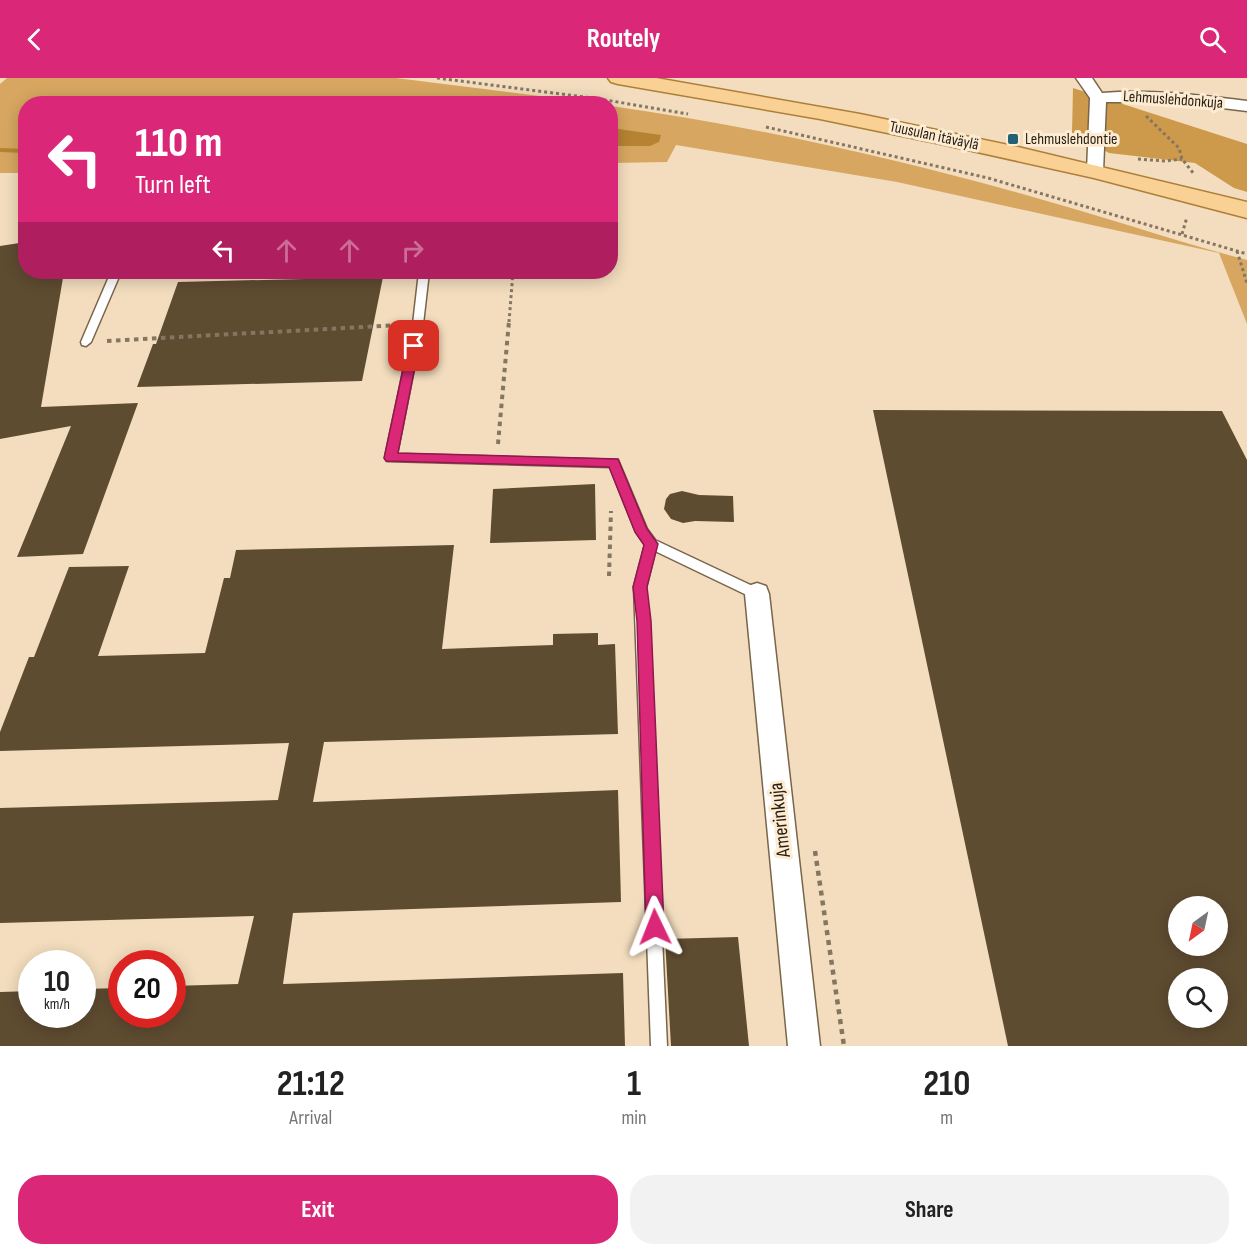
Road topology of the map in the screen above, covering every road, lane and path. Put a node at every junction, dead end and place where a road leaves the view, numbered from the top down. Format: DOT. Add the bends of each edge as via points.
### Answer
graph roads {
  1 [pos="437,78"];
  2 [pos="618,78"];
  3 [pos="1084,78"];
  4 [pos="1126,95"];
  5 [pos="577,96"];
  6 [pos="1098,98"];
  7 [pos="618,102"];
  8 [pos="1247,106"];
  9 [pos="691,114"];
  10 [pos="759,126"];
  11 [pos="1095,171"];
  12 [pos="1195,177"];
  13 [pos="1247,210"];
  14 [pos="1188,213"];
  15 [pos="1182,234"];
  16 [pos="1237,251"];
  17 [pos="1247,254"];
  18 [pos="113,279"];
  19 [pos="423,279"];
  20 [pos="512,279"];
  21 [pos="1247,283"];
  22 [pos="418,324"];
  23 [pos="86,342"];
  24 [pos="497,460"];
  25 [pos="614,463"];
  26 [pos="651,544"];
  27 [pos="609,576"];
  28 [pos="757,594"];
  29 [pos="659,1046"];
  30 [pos="804,1046"];
  1 -- 5 [label="path"];
  2 -- 11 [label="main road, Tuusulan itäväylä" via="810,111"];
  3 -- 6 [label="street"];
  4 -- 6 [label="street, Lehmuslehdonkuja"];
  4 -- 8 [label="street, Lehmuslehdonkuja"];
  4 -- 12 [label="path" via="1179,148"];
  6 -- 11 [label="street"];
  7 -- 9 [label="path"];
  10 -- 15 [label="path" via="920,161"];
  11 -- 13 [label="main road, Tuusulan itäväylä"];
  14 -- 15 [label="path"];
  15 -- 16 [label="path"];
  16 -- 17 [label="path"];
  16 -- 21 [label="path"];
  18 -- 23 [label="lane"];
  19 -- 22 [label="lane"];
  20 -- 24 [label="path"];
  22 -- 23 [label="path"];
  22 -- 24 [label="lane" via="391,458"];
  24 -- 25 [label="lane"];
  25 -- 26 [label="lane" via="642,532"];
  25 -- 27 [label="path"];
  26 -- 28 [label="lane"];
  26 -- 29 [label="lane" via="640,587"];
  28 -- 30 [label="street, Amerinkuja"];
}
